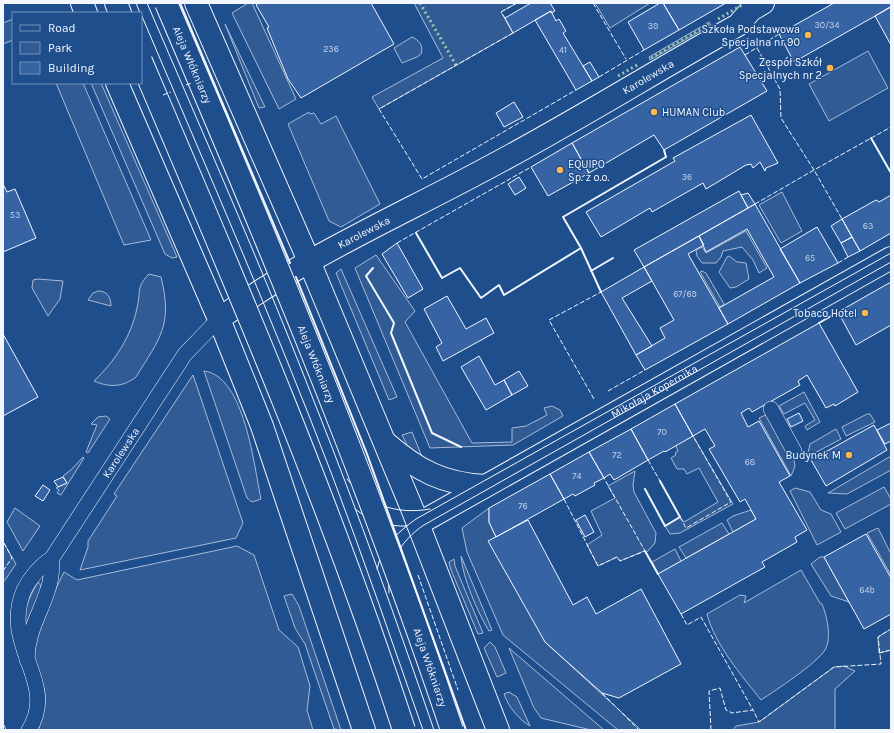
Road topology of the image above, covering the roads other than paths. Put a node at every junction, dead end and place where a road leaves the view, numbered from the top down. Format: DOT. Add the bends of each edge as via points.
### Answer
graph roads {
  1 [pos="166,3"];
  2 [pos="196,3"];
  3 [pos="764,3"];
  4 [pos="142,63"];
  5 [pos="117,84"];
  6 [pos="891,258"];
  7 [pos="309,261"];
  8 [pos="220,320"];
  9 [pos="771,409"];
  10 [pos="386,443"];
  11 [pos="794,451"];
  12 [pos="485,486"];
  13 [pos="418,524"];
  14 [pos="52,558"];
  15 [pos="27,665"];
  16 [pos="29,730"];
  17 [pos="364,730"];
  18 [pos="404,730"];
  19 [pos="452,730"];
  20 [pos="498,730"];
  1 -- 19 [label="main road, Aleja Włókniarzy, bridge" via="259,221 350,446"];
  2 -- 7 [label="main road"];
  3 -- 7 [label="main road, Karolewska" via="751,10 738,25 516,153"];
  4 -- 18 [label="main road, bridge" via="226,260 307,462 362,606"];
  5 -- 8 [label="main road"];
  6 -- 12 [label="main road, Mikołaja Kopernika"];
  7 -- 8 [label="main road, Karolewska"];
  7 -- 10 [label="main road"];
  8 -- 14 [label="street, Karolewska" via="185,354"];
  8 -- 17 [label="main road" via="262,426"];
  9 -- 11 [label="street"];
  10 -- 12 [label="main road" via="412,464 430,474 450,481"];
  10 -- 13 [label="main road"];
  12 -- 13 [label="main road, Mikołaja Kopernika"];
  13 -- 20 [label="main road"];
  14 -- 15 [label="street, Karolewska" via="49,588 30,633"];
  14 -- 15 [label="street, Karolewska" via="32,575 15,614 16,635"];
  15 -- 16 [label="street, Karolewska" via="38,700 37,713"];
}
